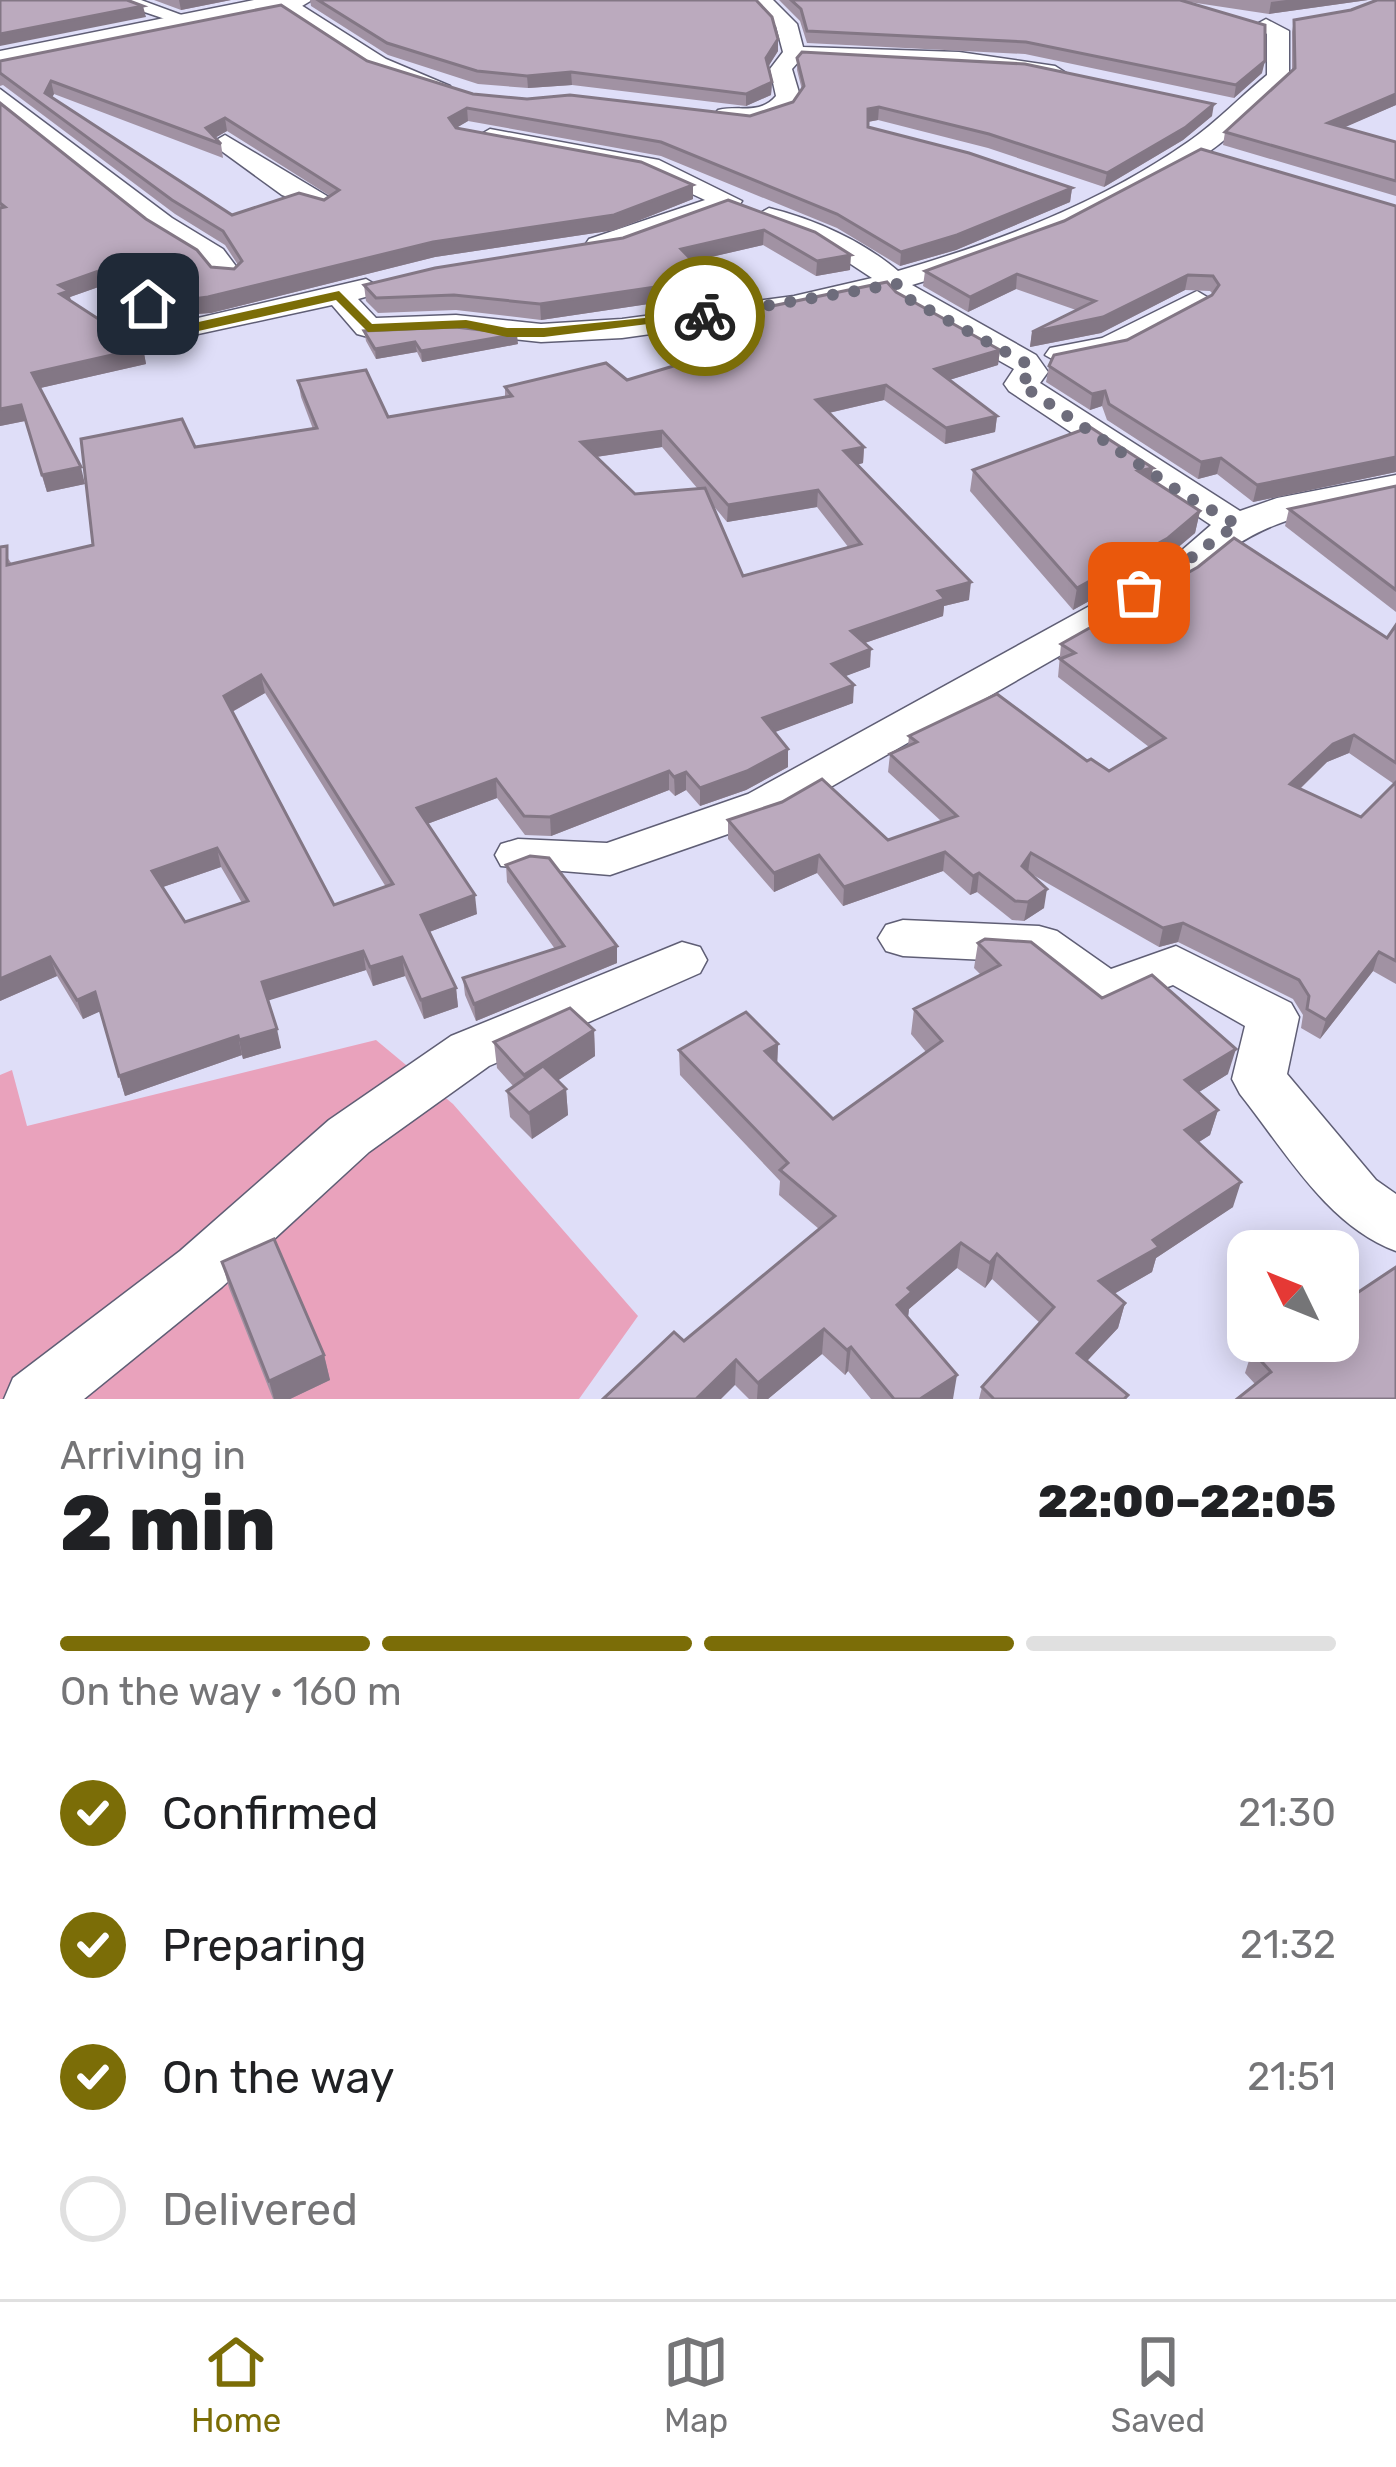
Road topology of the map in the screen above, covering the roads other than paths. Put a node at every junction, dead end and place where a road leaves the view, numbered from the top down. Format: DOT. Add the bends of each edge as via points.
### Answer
graph roads {
  1 [pos="119,0"];
  2 [pos="761,0"];
  3 [pos="282,1"];
  4 [pos="177,17"];
  5 [pos="1269,22"];
  6 [pos="794,53"];
  7 [pos="0,58"];
  8 [pos="1083,78"];
  9 [pos="474,95"];
  10 [pos="0,96"];
  11 [pos="703,112"];
  12 [pos="467,132"];
  13 [pos="225,142"];
  14 [pos="1063,186"];
  15 [pos="729,201"];
  16 [pos="1106,201"];
  17 [pos="324,202"];
  18 [pos="569,250"];
  19 [pos="227,273"];
  20 [pos="397,280"];
  21 [pos="897,284"];
  22 [pos="339,295"];
  23 [pos="1197,300"];
  24 [pos="148,304"];
  25 [pos="1024,362"];
  26 [pos="1396,486"];
  27 [pos="1238,525"];
  28 [pos="518,855"];
  29 [pos="903,938"];
  30 [pos="682,960"];
  31 [pos="1396,1226"];
  32 [pos="36,1399"];
  1 -- 4 [label="street"];
  2 -- 6 [label="street" via="786,24"];
  3 -- 4 [label="main road"];
  3 -- 7 [label="main road"];
  3 -- 9 [label="street" via="378,64"];
  4 -- 7 [label="main road"];
  5 -- 16 [label="street" via="1278,31 1278,77 1229,108 1205,153"];
  6 -- 8 [label="street" via="959,58"];
  6 -- 11 [label="street" via="781,69 788,96 781,107 748,118"];
  10 -- 19 [label="street"];
  12 -- 15 [label="street" via="650,165"];
  13 -- 17 [label="street"];
  14 -- 16 [label="street"];
  15 -- 18 [label="street" via="623,241"];
  15 -- 21 [label="street" via="821,236"];
  16 -- 21 [label="street"];
  20 -- 22 [label="street"];
  21 -- 22 [label="street" via="544,333 466,324 368,328"];
  21 -- 25 [label="street" via="907,298"];
  22 -- 24 [label="street" via="185,330"];
  23 -- 25 [label="street" via="1111,345"];
  25 -- 27 [label="street" via="1032,372 1020,384"];
  26 -- 27 [label="street" via="1276,508"];
  27 -- 28 [label="street" via="1179,572 764,805 610,860"];
  29 -- 31 [label="street" via="1039,944 1106,992 1176,964 1274,1017 1259,1079 1355,1197"];
  30 -- 32 [label="street" via="470,1051 349,1136 201,1269"];
}
